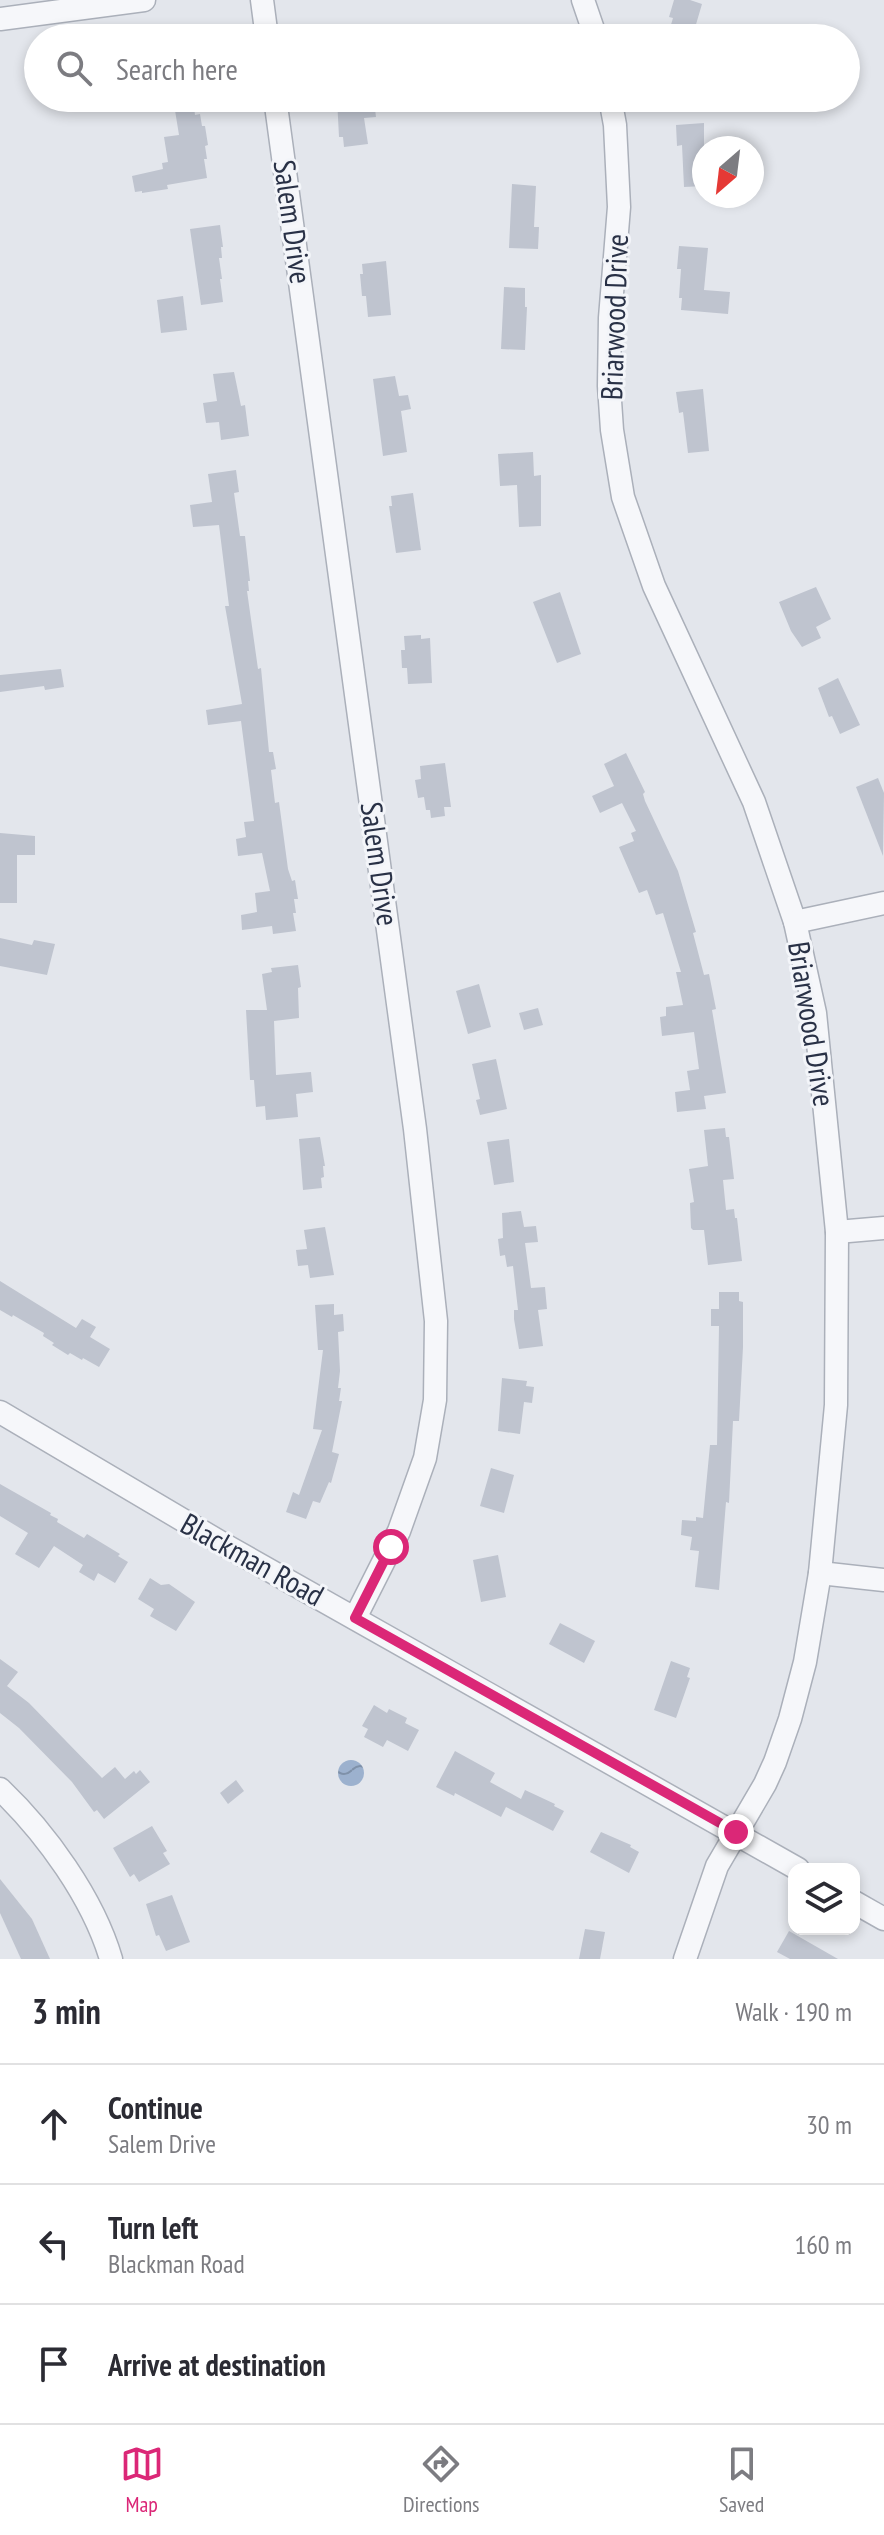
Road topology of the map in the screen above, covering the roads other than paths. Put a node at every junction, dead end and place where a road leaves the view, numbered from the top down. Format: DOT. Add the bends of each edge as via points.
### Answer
graph roads {
  1 [pos="144,0"];
  2 [pos="262,0"];
  3 [pos="583,0"];
  4 [pos="0,19"];
  5 [pos="265,24"];
  6 [pos="591,24"];
  7 [pos="277,112"];
  8 [pos="613,112"];
  9 [pos="884,903"];
  10 [pos="795,922"];
  11 [pos="884,1228"];
  12 [pos="837,1232"];
  13 [pos="0,1412"];
  14 [pos="820,1573"];
  15 [pos="884,1580"];
  16 [pos="355,1618"];
  17 [pos="0,1789"];
  18 [pos="736,1832"];
  19 [pos="788,1863"];
  20 [pos="860,1905"];
  21 [pos="884,1919"];
  22 [pos="111,1959"];
  23 [pos="685,1959"];
  1 -- 4 [label="street"];
  2 -- 5 [label="street"];
  3 -- 6 [label="street"];
  7 -- 16 [label="street, Salem Drive" via="415,1129 436,1336 435,1400 425,1458 395,1539"];
  8 -- 10 [label="street, Briarwood Drive" via="619,207 609,386 623,497 654,586 754,802"];
  9 -- 10 [label="street"];
  10 -- 12 [label="street, Briarwood Drive" via="815,1013"];
  11 -- 12 [label="street"];
  12 -- 14 [label="street, Briarwood Drive" via="836,1405"];
  13 -- 16 [label="street, Blackman Road"];
  14 -- 15 [label="street"];
  14 -- 18 [label="street, Briarwood Drive" via="790,1719 765,1784"];
  16 -- 18 [label="street, Blackman Road"];
  17 -- 22 [label="street" via="59,1860 97,1922"];
  18 -- 19 [label="street, Blackman Road"];
  18 -- 23 [label="street, Briarwood Drive" via="717,1866"];
  20 -- 21 [label="street"];
}
